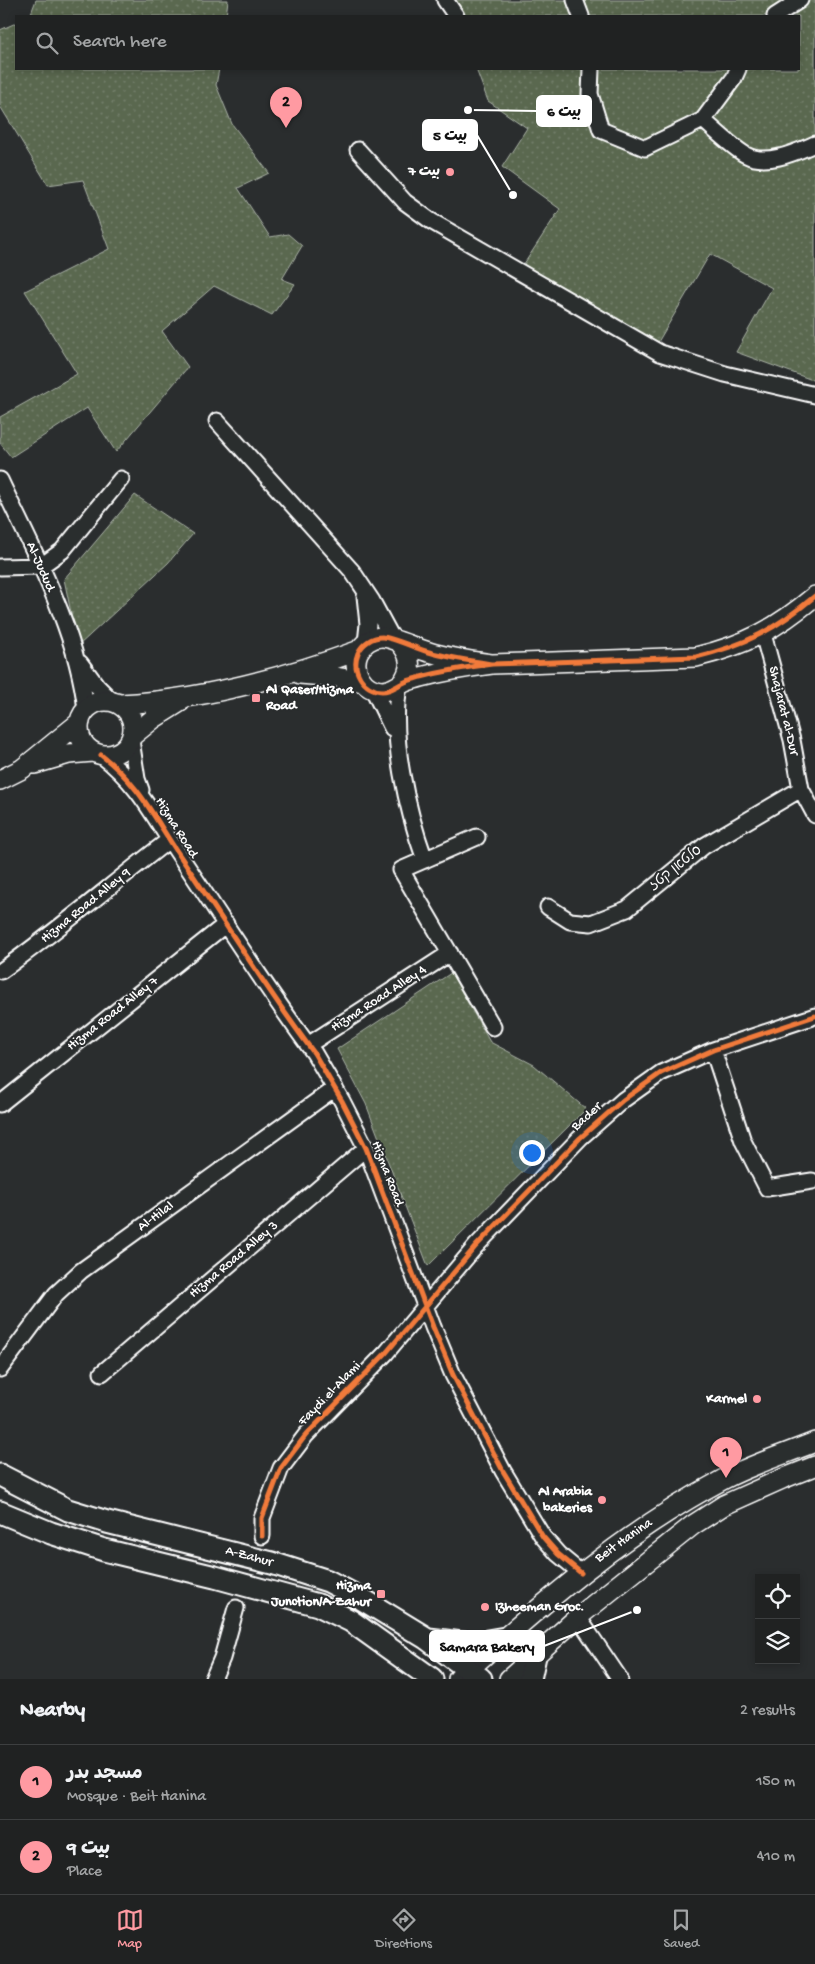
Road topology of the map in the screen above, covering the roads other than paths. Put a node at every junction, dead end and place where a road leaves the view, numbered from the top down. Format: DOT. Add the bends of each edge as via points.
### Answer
graph roads {
  1 [pos="445,0"];
  2 [pos="574,0"];
  3 [pos="800,0"];
  4 [pos="455,15"];
  5 [pos="581,15"];
  6 [pos="777,15"];
  7 [pos="591,70"];
  8 [pos="738,70"];
  9 [pos="703,120"];
  10 [pos="815,144"];
  11 [pos="358,150"];
  12 [pos="815,395"];
  13 [pos="217,421"];
  14 [pos="121,479"];
  15 [pos="0,480"];
  16 [pos="41,566"];
  17 [pos="0,567"];
  18 [pos="362,585"];
  19 [pos="815,596"];
  20 [pos="763,634"];
  21 [pos="396,641"];
  22 [pos="363,646"];
  23 [pos="75,655"];
  24 [pos="492,664"];
  25 [pos="289,674"];
  26 [pos="400,684"];
  27 [pos="368,686"];
  28 [pos="190,697"];
  29 [pos="116,703"];
  30 [pos="83,716"];
  31 [pos="131,738"];
  32 [pos="397,739"];
  33 [pos="97,753"];
  34 [pos="22,768"];
  35 [pos="0,780"];
  36 [pos="800,789"];
  37 [pos="144,798"];
  38 [pos="815,815"];
  39 [pos="477,837"];
  40 [pos="170,840"];
  41 [pos="425,860"];
  42 [pos="548,907"];
  43 [pos="226,924"];
  44 [pos="450,953"];
  45 [pos="1,971"];
  46 [pos="815,1016"];
  47 [pos="493,1027"];
  48 [pos="308,1045"];
  49 [pos="714,1050"];
  50 [pos="335,1088"];
  51 [pos="0,1104"];
  52 [pos="366,1148"];
  53 [pos="812,1180"];
  54 [pos="425,1306"];
  55 [pos="0,1368"];
  56 [pos="102,1373"];
  57 [pos="815,1442"];
  58 [pos="815,1466"];
  59 [pos="0,1475"];
  60 [pos="0,1512"];
  61 [pos="262,1536"];
  62 [pos="581,1573"];
  63 [pos="236,1608"];
  64 [pos="578,1617"];
  65 [pos="426,1638"];
  66 [pos="505,1638"];
  67 [pos="400,1655"];
  68 [pos="535,1656"];
  69 [pos="469,1676"];
  70 [pos="213,1679"];
  71 [pos="412,1679"];
  72 [pos="432,1679"];
  73 [pos="509,1679"];
  74 [pos="530,1679"];
  75 [pos="620,1679"];
  1 -- 4 [label="street"];
  2 -- 5 [label="street"];
  3 -- 6 [label="street"];
  7 -- 9 [label="street" via="590,94 602,130 645,148"];
  8 -- 9 [label="street"];
  9 -- 10 [label="street" via="747,155 767,159"];
  11 -- 12 [label="street" via="405,202 431,221 660,353 725,374"];
  13 -- 18 [label="street"];
  14 -- 16 [label="street" via="62,552"];
  15 -- 16 [label="street, Al-Judud"];
  16 -- 17 [label="street"];
  16 -- 23 [label="street, Al-Judud"];
  18 -- 21 [label="street"];
  18 -- 22 [label="street" via="368,608"];
  19 -- 20 [label="street"];
  20 -- 24 [label="street" via="728,649 696,657"];
  20 -- 36 [label="street, Shajarat al-Dur" via="792,740"];
  21 -- 22 [label="street" via="374,638"];
  21 -- 24 [label="street" via="430,652"];
  21 -- 26 [label="street" via="406,650 410,667"];
  22 -- 25 [label="street"];
  22 -- 27 [label="street" via="356,658 356,666 358,675"];
  23 -- 29 [label="street, Al-Judud" via="92,679"];
  23 -- 30 [label="street, Al-Judud" via="82,682"];
  24 -- 26 [label="street" via="448,671"];
  25 -- 27 [label="street" via="336,677"];
  25 -- 28 [label="street"];
  26 -- 27 [label="street" via="387,691"];
  26 -- 32 [label="street"];
  27 -- 32 [label="street" via="387,714"];
  28 -- 29 [label="street"];
  28 -- 31 [label="street" via="153,719"];
  29 -- 30 [label="street" via="98,702"];
  29 -- 31 [label="street" via="130,715"];
  30 -- 33 [label="street" via="81,739"];
  30 -- 34 [label="street"];
  31 -- 33 [label="street" via="118,752 110,755"];
  31 -- 37 [label="street, Hizma Road" via="137,779"];
  32 -- 41 [label="street" via="410,811"];
  33 -- 34 [label="street" via="69,754"];
  33 -- 37 [label="street, Hizma Road" via="131,781"];
  34 -- 35 [label="street"];
  36 -- 38 [label="street, Shajarat al-Dur"];
  36 -- 42 [label="street, סלטאן קטז" via="704,846 627,909 592,924 570,921"];
  37 -- 40 [label="street, Hizma Road"];
  39 -- 41 [label="street"];
  40 -- 43 [label="street, Hizma Road"];
  40 -- 45 [label="street, Hizma Road Alley 9"];
  41 -- 44 [label="street" via="401,870"];
  43 -- 48 [label="street, Hizma Road"];
  43 -- 51 [label="street, Hizma Road Alley 7"];
  44 -- 47 [label="street"];
  44 -- 48 [label="street, Hizma Road Alley 4"];
  46 -- 49 [label="street, Bader"];
  48 -- 50 [label="street, Hizma Road"];
  49 -- 53 [label="street" via="743,1141 767,1188"];
  49 -- 54 [label="street, Bader" via="661,1073 622,1100 580,1138 476,1246"];
  50 -- 52 [label="street, Hizma Road"];
  50 -- 55 [label="street, Al-Hilal" via="81,1271 56,1294"];
  52 -- 54 [label="street, Hizma Road"];
  52 -- 56 [label="street, Hizma Road Alley 3"];
  54 -- 61 [label="street, Faydi el-Alami" via="386,1353 306,1435 281,1468 262,1518"];
  54 -- 62 [label="street, Hizma Road" via="454,1375 503,1471 543,1537"];
  57 -- 62 [label="street, Beit Hanina" via="726,1478 664,1514"];
  58 -- 64 [label="street, Beit Hanina" via="724,1505 693,1525"];
  59 -- 65 [label="main road, A-Zahur" via="68,1510 272,1563 328,1581"];
  60 -- 67 [label="main road, A-Zahur" via="104,1550 318,1605 351,1621"];
  62 -- 66 [label="street, Beit Hanina"];
  63 -- 70 [label="street"];
  64 -- 68 [label="street, Beit Hanina"];
  64 -- 75 [label="street"];
  65 -- 66 [label="main road" via="470,1644"];
  65 -- 69 [label="main road, A-Zahur"];
  66 -- 69 [label="street, Beit Hanina"];
  67 -- 71 [label="main road"];
  67 -- 72 [label="main road, A-Zahur"];
  68 -- 73 [label="street, Beit Hanina"];
  68 -- 74 [label="main road"];
}
